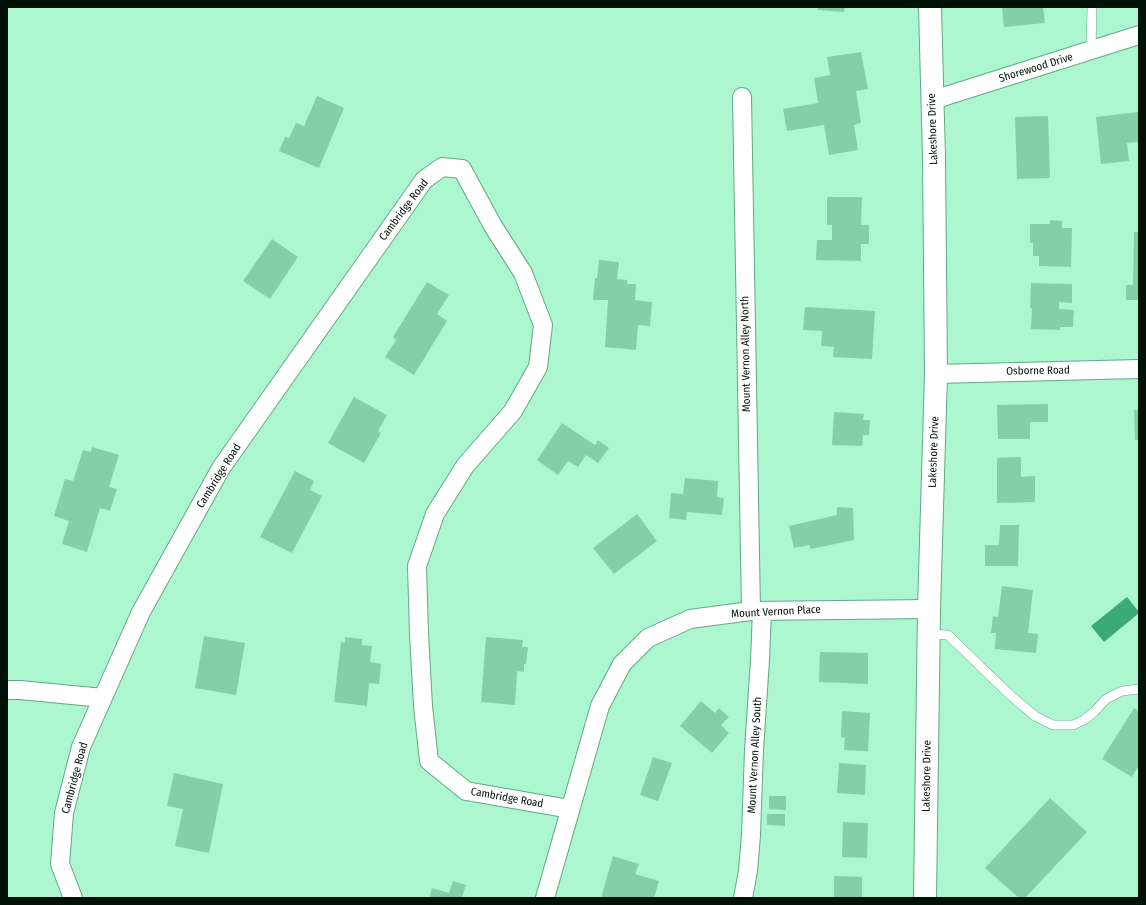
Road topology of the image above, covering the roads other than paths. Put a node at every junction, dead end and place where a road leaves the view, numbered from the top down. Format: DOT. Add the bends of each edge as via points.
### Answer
graph roads {
  1 [pos="930,7"];
  2 [pos="1092,7"];
  3 [pos="1139,35"];
  4 [pos="1091,50"];
  5 [pos="742,97"];
  6 [pos="933,100"];
  7 [pos="1139,368"];
  8 [pos="936,374"];
  9 [pos="929,609"];
  10 [pos="756,611"];
  11 [pos="929,634"];
  12 [pos="1139,689"];
  13 [pos="7,690"];
  14 [pos="103,698"];
  15 [pos="570,809"];
  16 [pos="73,898"];
  17 [pos="545,898"];
  18 [pos="743,898"];
  19 [pos="925,898"];
  1 -- 6 [label="street, Lakeshore Drive"];
  2 -- 4 [label="lane"];
  3 -- 4 [label="street, Shorewood Drive"];
  4 -- 6 [label="street, Shorewood Drive"];
  5 -- 10 [label="street, Mount Vernon Alley North"];
  6 -- 8 [label="street, Lakeshore Drive"];
  7 -- 8 [label="street, Osborne Road"];
  8 -- 9 [label="street, Lakeshore Drive"];
  9 -- 10 [label="street, Mount Vernon Place"];
  9 -- 11 [label="street, Lakeshore Drive"];
  10 -- 15 [label="street, Mount Vernon Place" via="690,619 648,638 622,664 600,706"];
  10 -- 18 [label="street, Mount Vernon Alley South" via="760,660 751,835"];
  11 -- 12 [label="lane" via="948,636 1010,695 1035,716 1053,725 1078,723 1106,699 1122,691"];
  11 -- 19 [label="street, Lakeshore Drive"];
  13 -- 14 [label="street"];
  14 -- 15 [label="street, Cambridge Road" via="141,612 225,463 424,180 442,167 462,169 493,226 524,273 542,325 538,367 513,411 466,466 435,514 417,566 423,706 429,761 466,791"];
  14 -- 16 [label="street, Cambridge Road" via="81,747 64,813 60,864"];
  15 -- 17 [label="street, Mount Vernon Place"];
}
